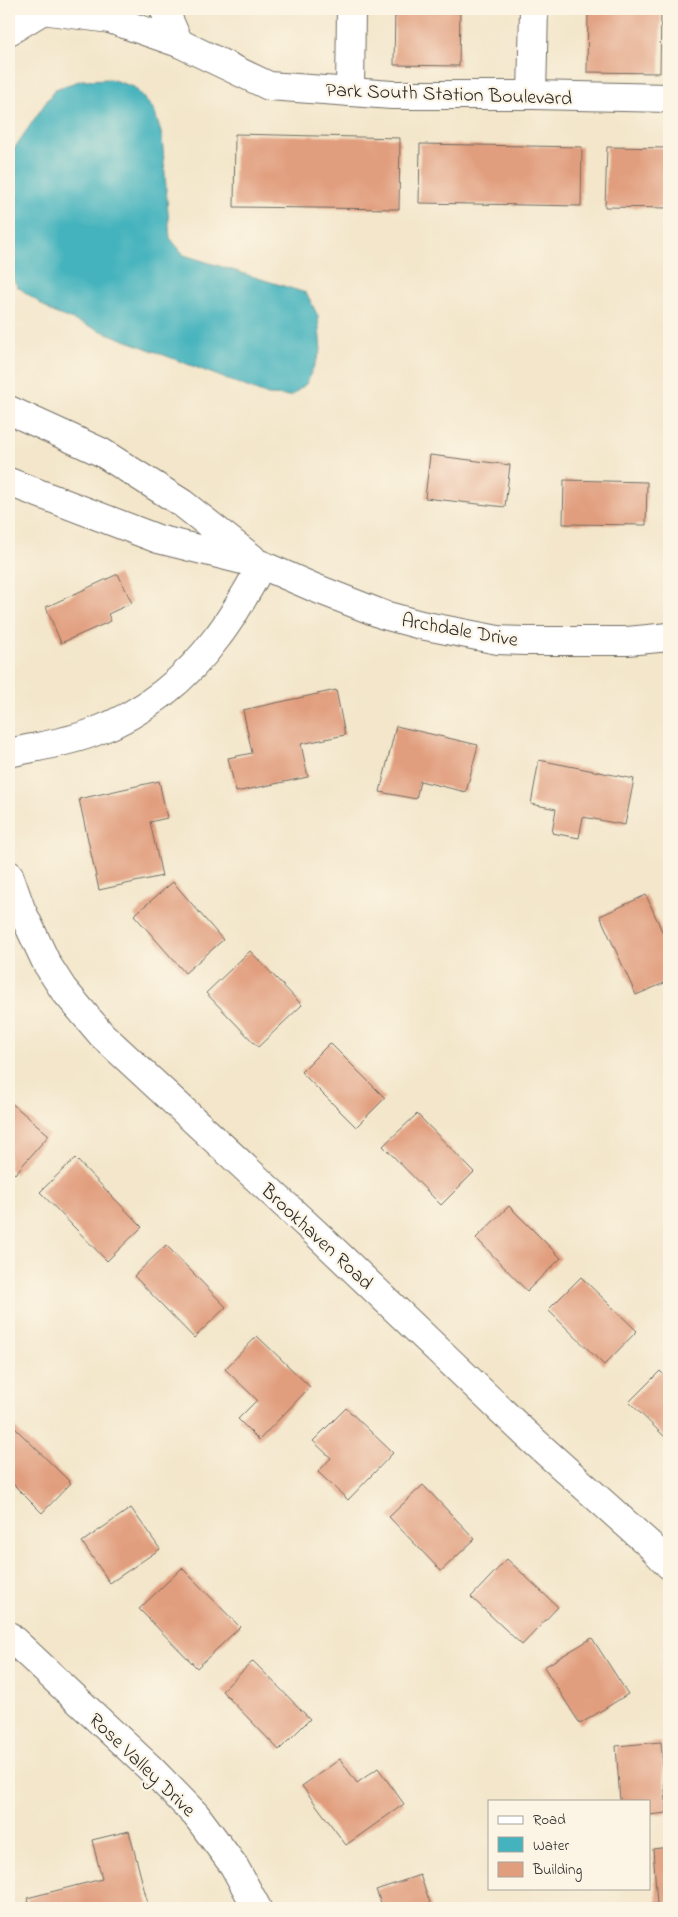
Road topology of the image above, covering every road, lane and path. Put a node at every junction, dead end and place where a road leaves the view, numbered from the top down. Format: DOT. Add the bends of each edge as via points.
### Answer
graph roads {
  1 [pos="164,9"];
  2 [pos="351,9"];
  3 [pos="534,9"];
  4 [pos="44,10"];
  5 [pos="9,31"];
  6 [pos="179,43"];
  7 [pos="350,92"];
  8 [pos="532,95"];
  9 [pos="669,98"];
  10 [pos="9,410"];
  11 [pos="9,482"];
  12 [pos="262,565"];
  13 [pos="669,637"];
  14 [pos="9,753"];
  15 [pos="9,875"];
  16 [pos="669,1566"];
  17 [pos="9,1636"];
  18 [pos="257,1908"];
  1 -- 6 [label="street"];
  2 -- 7 [label="street"];
  3 -- 8 [label="street"];
  4 -- 5 [label="street"];
  4 -- 6 [label="street, Park South Station Boulevard" via="110,19"];
  6 -- 7 [label="street, Park South Station Boulevard" via="270,86"];
  7 -- 8 [label="street, Park South Station Boulevard"];
  8 -- 9 [label="street, Park South Station Boulevard"];
  10 -- 12 [label="street, Archdale Drive" via="101,452 182,503"];
  11 -- 12 [label="street, Archdale Drive" via="158,539"];
  12 -- 13 [label="street, Archdale Drive" via="384,615 498,640 627,641"];
  12 -- 14 [label="street" via="218,637 168,690 128,717 93,733"];
  15 -- 16 [label="street, Brookhaven Road" via="20,909 47,964 102,1036"];
  17 -- 18 [label="street, Rose Valley Drive" via="196,1814 234,1866"];
}
